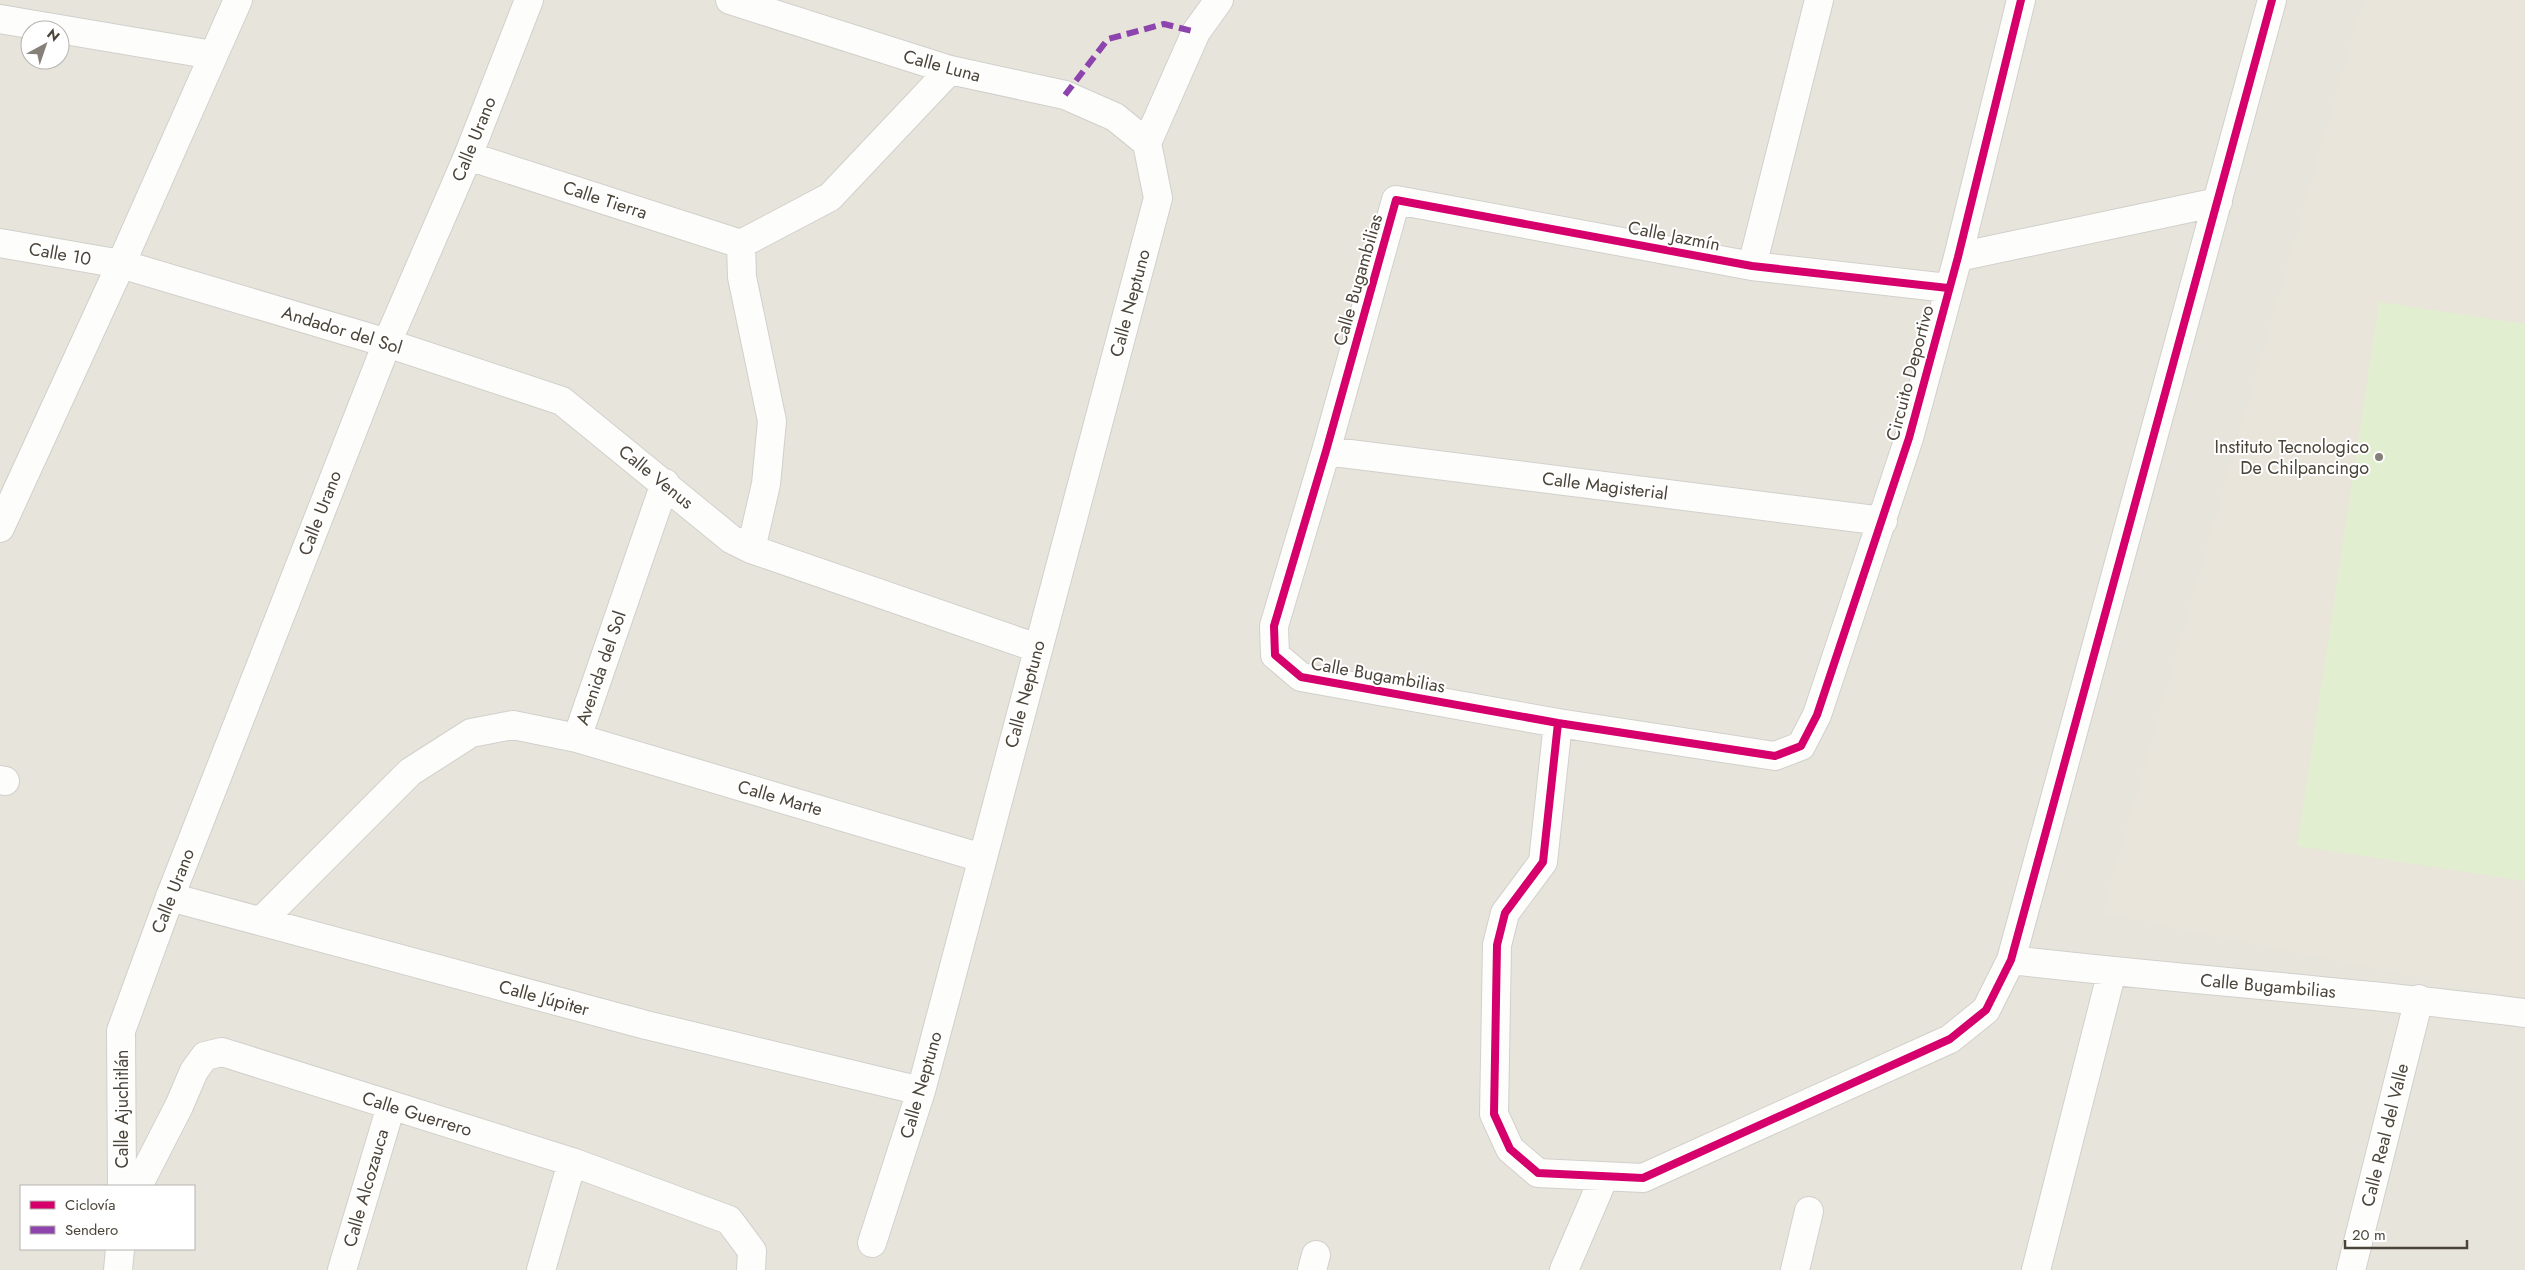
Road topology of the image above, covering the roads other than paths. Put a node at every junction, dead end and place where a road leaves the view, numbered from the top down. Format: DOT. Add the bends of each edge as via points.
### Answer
graph roads {
  1 [pos="238,0"];
  2 [pos="529,0"];
  3 [pos="730,0"];
  4 [pos="1219,0"];
  5 [pos="1819,0"];
  6 [pos="2020,0"];
  7 [pos="2272,0"];
  8 [pos="0,19"];
  9 [pos="213,55"];
  10 [pos="950,70"];
  11 [pos="1147,142"];
  12 [pos="468,156"];
  13 [pos="1396,200"];
  14 [pos="2218,202"];
  15 [pos="0,243"];
  16 [pos="741,244"];
  17 [pos="1958,257"];
  18 [pos="121,264"];
  19 [pos="1752,266"];
  20 [pos="1948,288"];
  21 [pos="387,343"];
  22 [pos="562,401"];
  23 [pos="1326,451"];
  24 [pos="665,483"];
  25 [pos="1883,521"];
  26 [pos="0,528"];
  27 [pos="751,550"];
  28 [pos="1037,648"];
  29 [pos="1558,723"];
  30 [pos="577,738"];
  31 [pos="1801,746"];
  32 [pos="982,858"];
  33 [pos="170,897"];
  34 [pos="261,921"];
  35 [pos="2011,960"];
  36 [pos="2112,971"];
  37 [pos="2419,1000"];
  38 [pos="2525,1013"];
  39 [pos="121,1031"];
  40 [pos="921,1091"];
  41 [pos="391,1106"];
  42 [pos="572,1162"];
  43 [pos="1604,1177"];
  44 [pos="122,1185"];
  45 [pos="139,1185"];
  46 [pos="1809,1212"];
  47 [pos="872,1243"];
  48 [pos="120,1250"];
  49 [pos="752,1261"];
  50 [pos="118,1270"];
  51 [pos="342,1270"];
  52 [pos="541,1270"];
  53 [pos="1564,1270"];
  54 [pos="1795,1270"];
  55 [pos="2036,1270"];
  56 [pos="2351,1270"];
  1 -- 9 [label="street"];
  2 -- 12 [label="street, Calle Urano"];
  3 -- 10 [label="street, Calle Luna"];
  4 -- 11 [label="street" via="1196,32"];
  5 -- 19 [label="street"];
  6 -- 17 [label="street, Circuito Deportivo"];
  7 -- 14 [label="street"];
  8 -- 9 [label="street"];
  9 -- 18 [label="street"];
  10 -- 11 [label="street, Calle Luna" via="1065,95 1115,117"];
  10 -- 16 [label="street" via="830,197"];
  11 -- 28 [label="street, Calle Neptuno" via="1158,198"];
  12 -- 16 [label="street, Calle Tierra"];
  12 -- 21 [label="street, Calle Urano"];
  13 -- 19 [label="street, Calle Jazmín"];
  13 -- 23 [label="street, Calle Bugambilias"];
  14 -- 17 [label="street"];
  14 -- 35 [label="street"];
  15 -- 18 [label="street, Calle 10"];
  16 -- 27 [label="street" via="742,277 772,421 766,484"];
  17 -- 20 [label="street, Circuito Deportivo"];
  18 -- 21 [label="street, Andador del Sol"];
  18 -- 26 [label="street"];
  19 -- 20 [label="street, Calle Jazmín"];
  20 -- 25 [label="street, Circuito Deportivo" via="1909,438"];
  21 -- 22 [label="street, Andador del Sol"];
  21 -- 33 [label="street, Calle Urano"];
  22 -- 24 [label="street, Calle Venus"];
  23 -- 25 [label="street, Calle Magisterial"];
  23 -- 29 [label="street, Calle Bugambilias" via="1274,626 1275,655 1301,677"];
  24 -- 27 [label="street, Calle Venus" via="731,539"];
  24 -- 30 [label="street, Avenida del Sol"];
  25 -- 31 [label="street, Circuito Deportivo" via="1817,715"];
  27 -- 28 [label="street, Calle Venus"];
  28 -- 32 [label="street, Calle Neptuno"];
  29 -- 31 [label="street, Calle Bugambilias" via="1775,756"];
  29 -- 43 [label="street" via="1543,862 1506,913 1497,945 1494,1114 1510,1149 1538,1173"];
  30 -- 32 [label="street, Calle Marte"];
  30 -- 34 [label="street, Avenida del Sol" via="513,725 471,733 410,772"];
  32 -- 40 [label="street, Calle Neptuno"];
  33 -- 34 [label="street, Calle Júpiter"];
  33 -- 39 [label="street, Calle Urano"];
  34 -- 40 [label="street, Calle Júpiter" via="646,1025"];
  35 -- 36 [label="street, Calle Bugambilias"];
  35 -- 43 [label="street" via="1986,1010 1950,1039 1643,1178"];
  36 -- 37 [label="street, Calle Bugambilias"];
  36 -- 55 [label="street"];
  37 -- 38 [label="street, Calle Bugambilias"];
  37 -- 56 [label="street, Calle Real del Valle"];
  39 -- 44 [label="street, Calle Ajuchitlán"];
  40 -- 47 [label="street, Calle Neptuno"];
  41 -- 42 [label="street, Calle Guerrero"];
  41 -- 45 [label="street, Calle Guerrero" via="222,1052 205,1056 194,1071"];
  41 -- 51 [label="street, Calle Alcozauca"];
  42 -- 49 [label="street, Calle Guerrero" via="729,1220"];
  42 -- 52 [label="street"];
  43 -- 53 [label="street"];
  46 -- 54 [label="street"];
  48 -- 50 [label="street"];
}
